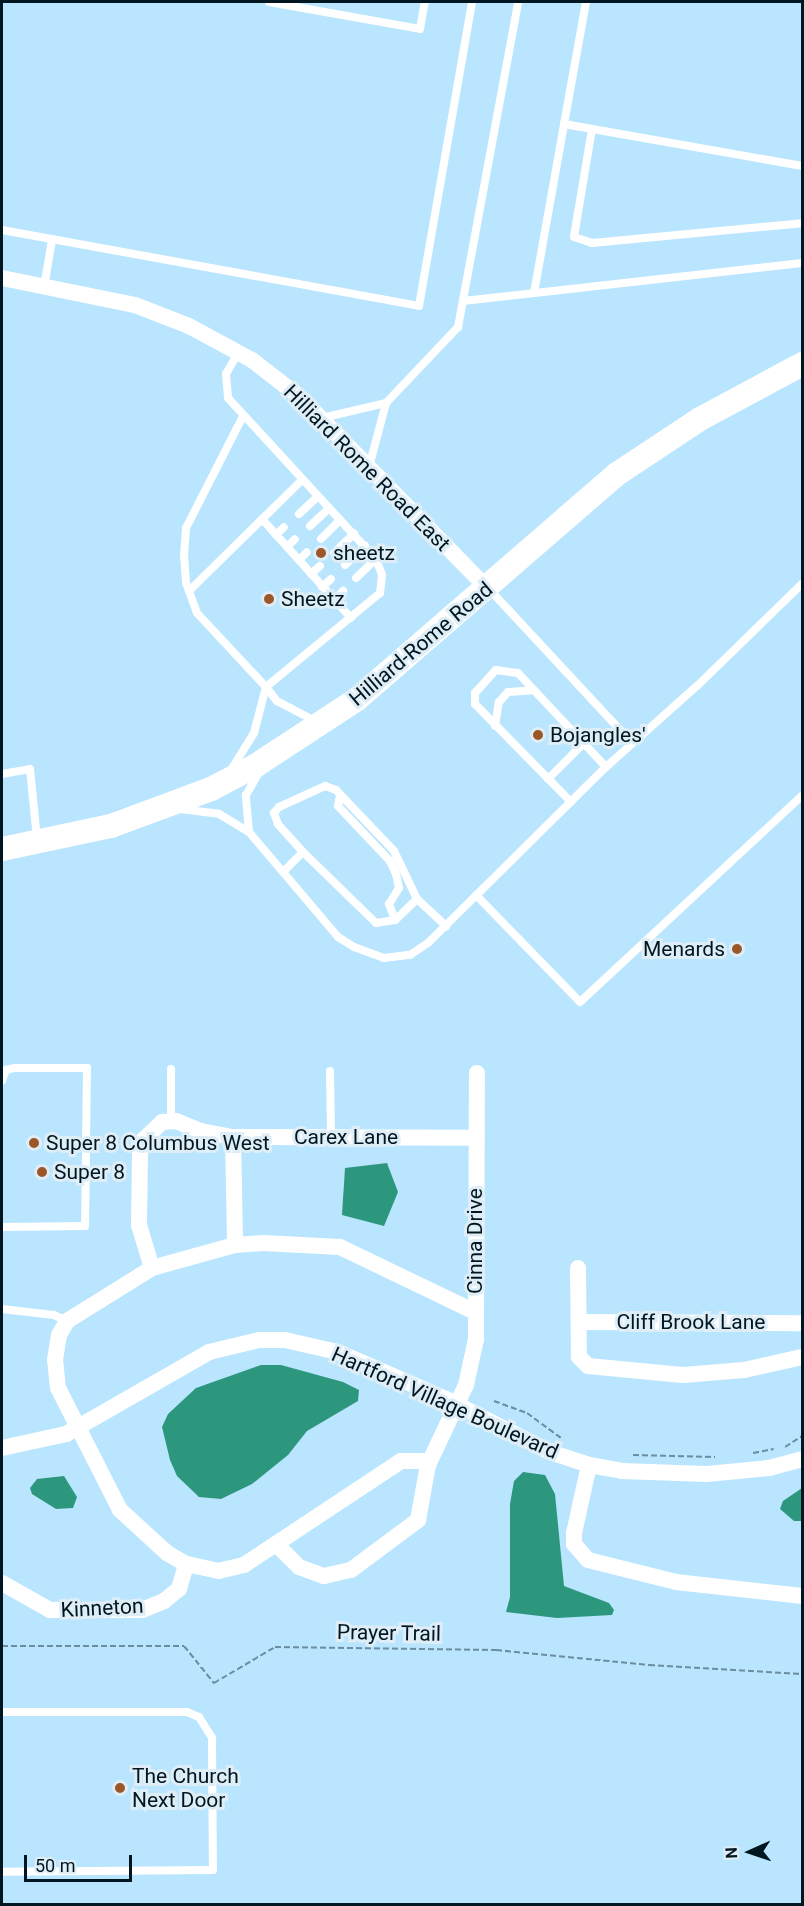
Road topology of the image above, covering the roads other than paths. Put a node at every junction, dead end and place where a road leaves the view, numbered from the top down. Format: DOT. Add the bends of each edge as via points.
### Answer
graph roads {
  1 [pos="269,2"];
  2 [pos="425,2"];
  3 [pos="472,2"];
  4 [pos="518,2"];
  5 [pos="586,2"];
  6 [pos="564,124"];
  7 [pos="592,129"];
  8 [pos="802,166"];
  9 [pos="802,223"];
  10 [pos="2,230"];
  11 [pos="52,240"];
  12 [pos="802,262"];
  13 [pos="2,278"];
  14 [pos="44,287"];
  15 [pos="534,293"];
  16 [pos="463,301"];
  17 [pos="238,353"];
  18 [pos="802,364"];
  19 [pos="386,403"];
  20 [pos="243,416"];
  21 [pos="321,419"];
  22 [pos="369,467"];
  23 [pos="302,480"];
  24 [pos="318,496"];
  25 [pos="329,508"];
  26 [pos="299,514"];
  27 [pos="262,519"];
  28 [pos="340,520"];
  29 [pos="310,526"];
  30 [pos="284,527"];
  31 [pos="354,534"];
  32 [pos="276,535"];
  33 [pos="295,539"];
  34 [pos="321,539"];
  35 [pos="365,546"];
  36 [pos="287,547"];
  37 [pos="307,552"];
  38 [pos="334,553"];
  39 [pos="376,559"];
  40 [pos="298,560"];
  41 [pos="345,565"];
  42 [pos="320,566"];
  43 [pos="311,574"];
  44 [pos="357,578"];
  45 [pos="331,579"];
  46 [pos="802,584"];
  47 [pos="322,587"];
  48 [pos="488,589"];
  49 [pos="189,591"];
  50 [pos="343,591"];
  51 [pos="334,600"];
  52 [pos="351,618"];
  53 [pos="266,687"];
  54 [pos="534,690"];
  55 [pos="320,723"];
  56 [pos="495,726"];
  57 [pos="584,743"];
  58 [pos="632,743"];
  59 [pos="271,756"];
  60 [pos="606,767"];
  61 [pos="2,774"];
  62 [pos="548,779"];
  63 [pos="218,785"];
  64 [pos="340,795"];
  65 [pos="802,796"];
  66 [pos="571,802"];
  67 [pos="151,811"];
  68 [pos="249,832"];
  69 [pos="38,842"];
  70 [pos="2,849"];
  71 [pos="303,852"];
  72 [pos="283,872"];
  73 [pos="476,895"];
  74 [pos="417,899"];
  75 [pos="395,920"];
  76 [pos="446,926"];
  77 [pos="171,1069"];
  78 [pos="330,1071"];
  79 [pos="477,1073"];
  80 [pos="2,1081"];
  81 [pos="171,1121"];
  82 [pos="233,1137"];
  83 [pos="331,1137"];
  84 [pos="474,1138"];
  85 [pos="2,1227"];
  86 [pos="235,1245"];
  87 [pos="152,1268"];
  88 [pos="578,1268"];
  89 [pos="2,1309"];
  90 [pos="475,1312"];
  91 [pos="68,1321"];
  92 [pos="579,1322"];
  93 [pos="802,1323"];
  94 [pos="802,1357"];
  95 [pos="457,1405"];
  96 [pos="77,1428"];
  97 [pos="2,1448"];
  98 [pos="802,1458"];
  99 [pos="428,1465"];
  100 [pos="589,1465"];
  101 [pos="278,1546"];
  102 [pos="186,1564"];
  103 [pos="2,1583"];
  104 [pos="802,1596"];
  105 [pos="2,1713"];
  106 [pos="2,1872"];
  1 -- 2 [label="lane" via="420,29"];
  3 -- 11 [label="lane" via="419,306"];
  4 -- 16 [label="lane"];
  5 -- 6 [label="lane"];
  6 -- 7 [label="lane"];
  6 -- 15 [label="lane"];
  7 -- 8 [label="lane"];
  7 -- 9 [label="lane" via="574,237 592,243"];
  10 -- 11 [label="lane"];
  11 -- 14 [label="lane"];
  12 -- 15 [label="lane"];
  13 -- 14 [label="street, Hilliard Rome Road East"];
  14 -- 17 [label="street, Hilliard Rome Road East" via="135,305 189,326"];
  15 -- 16 [label="lane"];
  16 -- 19 [label="lane" via="458,327"];
  17 -- 20 [label="lane" via="225,387 228,398"];
  17 -- 21 [label="street, Hilliard Rome Road East" via="301,398"];
  18 -- 48 [label="main road, Hilliard-Rome Road" via="700,418 617,474"];
  19 -- 21 [label="lane"];
  19 -- 22 [label="lane"];
  20 -- 23 [label="lane"];
  20 -- 49 [label="lane" via="186,528 184,557"];
  21 -- 22 [label="street, Hilliard Rome Road East"];
  22 -- 48 [label="street, Hilliard Rome Road East"];
  23 -- 24 [label="lane"];
  23 -- 27 [label="lane"];
  24 -- 25 [label="lane"];
  24 -- 26 [label="lane"];
  25 -- 28 [label="lane"];
  25 -- 29 [label="lane"];
  27 -- 32 [label="lane"];
  27 -- 49 [label="lane"];
  28 -- 31 [label="lane"];
  28 -- 34 [label="lane"];
  30 -- 32 [label="lane"];
  31 -- 35 [label="lane"];
  31 -- 38 [label="lane"];
  32 -- 36 [label="lane"];
  33 -- 36 [label="lane"];
  35 -- 39 [label="lane"];
  35 -- 41 [label="lane"];
  36 -- 40 [label="lane"];
  37 -- 40 [label="lane"];
  39 -- 44 [label="lane"];
  39 -- 52 [label="lane" via="382,575 380,593"];
  40 -- 43 [label="lane"];
  42 -- 43 [label="lane"];
  43 -- 47 [label="lane"];
  45 -- 47 [label="lane"];
  46 -- 58 [label="lane"];
  47 -- 51 [label="lane"];
  48 -- 55 [label="main road, Hilliard-Rome Road" via="356,700"];
  48 -- 58 [label="lane"];
  49 -- 53 [label="lane" via="197,614"];
  50 -- 51 [label="lane"];
  51 -- 52 [label="lane"];
  52 -- 53 [label="lane"];
  53 -- 55 [label="lane" via="277,701"];
  53 -- 63 [label="lane" via="254,733 242,757"];
  54 -- 56 [label="lane" via="508,692 499,702"];
  54 -- 56 [label="lane" via="518,674 496,670 475,693 480,712"];
  54 -- 57 [label="lane"];
  55 -- 59 [label="main road, Hilliard-Rome Road"];
  56 -- 62 [label="lane"];
  57 -- 60 [label="lane"];
  57 -- 62 [label="lane"];
  58 -- 60 [label="lane"];
  59 -- 63 [label="main road, Hilliard-Rome Road"];
  59 -- 68 [label="lane" via="246,795"];
  60 -- 66 [label="lane"];
  61 -- 69 [label="lane" via="30,769"];
  62 -- 66 [label="lane"];
  63 -- 67 [label="main road, Hilliard-Rome Road"];
  64 -- 71 [label="lane" via="325,786 274,813 278,824"];
  64 -- 74 [label="lane" via="394,851"];
  64 -- 75 [label="lane" via="338,806 390,861 396,874 399,888 389,904"];
  65 -- 73 [label="lane" via="580,1002"];
  66 -- 73 [label="lane"];
  67 -- 68 [label="lane" via="179,809 219,814"];
  67 -- 69 [label="main road, Hilliard-Rome Road" via="89,832"];
  68 -- 72 [label="lane"];
  69 -- 70 [label="main road, Hilliard-Rome Road"];
  71 -- 72 [label="lane"];
  71 -- 75 [label="lane" via="376,923"];
  72 -- 76 [label="lane" via="338,937 366,954 384,958 410,955"];
  73 -- 76 [label="lane"];
  74 -- 75 [label="lane"];
  74 -- 76 [label="lane"];
  77 -- 81 [label="lane"];
  78 -- 83 [label="lane"];
  79 -- 84 [label="street, Cinna Drive"];
  80 -- 85 [label="lane" via="6,1070 15,1068 87,1068 85,1226"];
  81 -- 82 [label="street, Carex Lane"];
  81 -- 87 [label="street" via="151,1129 140,1154 139,1225"];
  82 -- 83 [label="street, Carex Lane"];
  82 -- 86 [label="street"];
  83 -- 84 [label="street, Carex Lane"];
  84 -- 90 [label="street, Cinna Drive"];
  86 -- 87 [label="street"];
  86 -- 90 [label="street" via="340,1247"];
  87 -- 91 [label="street"];
  88 -- 92 [label="street"];
  89 -- 91 [label="lane" via="54,1315"];
  90 -- 95 [label="street, Cinna Drive" via="472,1365"];
  91 -- 96 [label="street" via="59,1335 55,1360 58,1388"];
  92 -- 93 [label="street, Cliff Brook Lane"];
  92 -- 94 [label="street" via="579,1357 588,1366 683,1375 744,1370"];
  95 -- 96 [label="street, Hartford Village Boulevard" via="338,1352 285,1340 259,1340 183,1363"];
  95 -- 99 [label="street, Cinna Drive"];
  95 -- 100 [label="street, Hartford Village Boulevard" via="550,1452"];
  96 -- 97 [label="street, Hartford Village Boulevard"];
  96 -- 102 [label="street" via="120,1510 167,1553"];
  98 -- 100 [label="street, Hartford Village Boulevard" via="769,1468 707,1473 622,1471"];
  99 -- 101 [label="street" via="423,1461 401,1461"];
  99 -- 101 [label="street, Cinna Drive" via="418,1520 351,1570 315,1575 298,1567"];
  100 -- 104 [label="street" via="574,1533 574,1544 588,1560 676,1582"];
  101 -- 102 [label="street" via="244,1565 219,1571"];
  102 -- 103 [label="street, Kinneton" via="179,1589 164,1601 142,1610 50,1610"];
  105 -- 106 [label="lane" via="186,1712 200,1717 212,1738 213,1870"];
}
